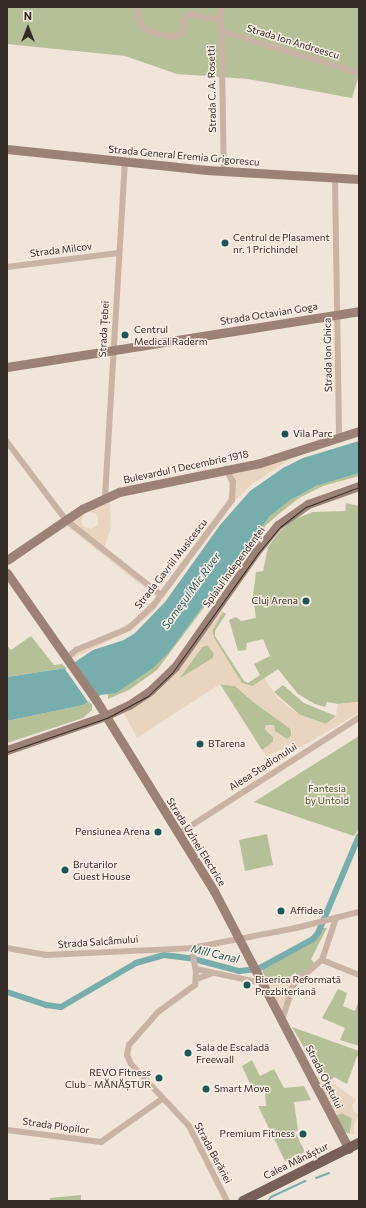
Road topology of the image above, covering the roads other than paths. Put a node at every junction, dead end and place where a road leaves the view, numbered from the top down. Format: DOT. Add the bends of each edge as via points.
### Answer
graph roads {
  1 [pos="135,7"];
  2 [pos="221,7"];
  3 [pos="220,20"];
  4 [pos="220,31"];
  5 [pos="359,73"];
  6 [pos="7,149"];
  7 [pos="125,162"];
  8 [pos="224,171"];
  9 [pos="335,178"];
  10 [pos="359,179"];
  11 [pos="118,253"];
  12 [pos="7,267"];
  13 [pos="359,311"];
  14 [pos="337,314"];
  15 [pos="113,350"];
  16 [pos="7,367"];
  17 [pos="359,431"];
  18 [pos="339,436"];
  19 [pos="7,442"];
  20 [pos="226,469"];
  21 [pos="359,486"];
  22 [pos="105,497"];
  23 [pos="66,520"];
  24 [pos="7,560"];
  25 [pos="7,573"];
  26 [pos="161,595"];
  27 [pos="70,660"];
  28 [pos="105,716"];
  29 [pos="359,718"];
  30 [pos="7,750"];
  31 [pos="178,834"];
  32 [pos="359,912"];
  33 [pos="334,919"];
  34 [pos="240,939"];
  35 [pos="7,948"];
  36 [pos="193,951"];
  37 [pos="322,960"];
  38 [pos="195,966"];
  39 [pos="214,973"];
  40 [pos="359,975"];
  41 [pos="196,979"];
  42 [pos="262,983"];
  43 [pos="280,1018"];
  44 [pos="162,1099"];
  45 [pos="7,1130"];
  46 [pos="359,1143"];
  47 [pos="349,1148"];
  48 [pos="227,1201"];
  49 [pos="243,1201"];
  1 -- 3 [label="street" via="144,30 173,37 182,33 188,14"];
  2 -- 3 [label="street, Strada C. A. Rosetti"];
  3 -- 4 [label="street, Strada C. A. Rosetti"];
  4 -- 5 [label="street, Strada Ion Andreescu"];
  4 -- 8 [label="street, Strada C. A. Rosetti"];
  6 -- 7 [label="main road, Strada General Eremia Grigorescu"];
  7 -- 8 [label="main road, Strada General Eremia Grigorescu"];
  7 -- 11 [label="street, Strada Țebei"];
  8 -- 9 [label="main road, Strada General Eremia Grigorescu"];
  9 -- 10 [label="main road, Strada General Eremia Grigorescu"];
  9 -- 14 [label="street, Strada Ion Ghica"];
  11 -- 12 [label="street, Strada Milcov"];
  11 -- 15 [label="street, Strada Țebei"];
  13 -- 14 [label="main road, Strada Octavian Goga"];
  14 -- 15 [label="main road, Strada Octavian Goga"];
  14 -- 18 [label="street, Strada Ion Ghica"];
  15 -- 16 [label="main road, Strada Octavian Goga"];
  15 -- 22 [label="street, Strada Țebei"];
  17 -- 18 [label="main road, Bulevardul 1 Decembrie 1918"];
  18 -- 20 [label="main road, Bulevardul 1 Decembrie 1918" via="278,458"];
  19 -- 23 [label="street"];
  20 -- 22 [label="main road, Bulevardul 1 Decembrie 1918" via="128,489"];
  20 -- 26 [label="street, Strada Gavriil Musicescu" via="233,482 232,500"];
  21 -- 28 [label="main road, Splaiul Independenței" via="316,501 284,520 256,551 210,617 194,631 171,664 164,679 134,702"];
  22 -- 23 [label="main road, Bulevardul 1 Decembrie 1918"];
  23 -- 24 [label="main road, Bulevardul 1 Decembrie 1918"];
  23 -- 26 [label="street"];
  25 -- 27 [label="main road, Strada Uzinei Electrice"];
  26 -- 27 [label="street, Strada Gavriil Musicescu" via="128,628 76,650"];
  27 -- 28 [label="main road, Strada Uzinei Electrice"];
  28 -- 30 [label="main road, Splaiul Independenței"];
  28 -- 31 [label="main road, Strada Uzinei Electrice"];
  29 -- 31 [label="street, Aleea Stadionului"];
  31 -- 34 [label="main road, Strada Uzinei Electrice"];
  32 -- 33 [label="street, Strada Salcâmului"];
  33 -- 34 [label="street, Strada Salcâmului"];
  33 -- 37 [label="street"];
  34 -- 36 [label="street, Strada Salcâmului"];
  34 -- 42 [label="main road, Strada Uzinei Electrice"];
  35 -- 36 [label="street, Strada Salcâmului" via="46,955"];
  36 -- 38 [label="street"];
  37 -- 40 [label="street"];
  37 -- 43 [label="street" via="294,984"];
  38 -- 39 [label="street"];
  38 -- 41 [label="street"];
  39 -- 41 [label="street"];
  39 -- 42 [label="street"];
  41 -- 44 [label="street, Strada Berăriei" via="193,986 158,1012 127,1051 131,1064"];
  42 -- 43 [label="main road, Strada Oțetului"];
  43 -- 47 [label="main road, Strada Oțetului"];
  44 -- 45 [label="street, Strada Plopilor" via="101,1142"];
  44 -- 48 [label="street, Strada Berăriei" via="189,1126"];
  46 -- 47 [label="main road, Calea Mănăștur"];
  47 -- 49 [label="main road, Calea Mănăștur"];
}
